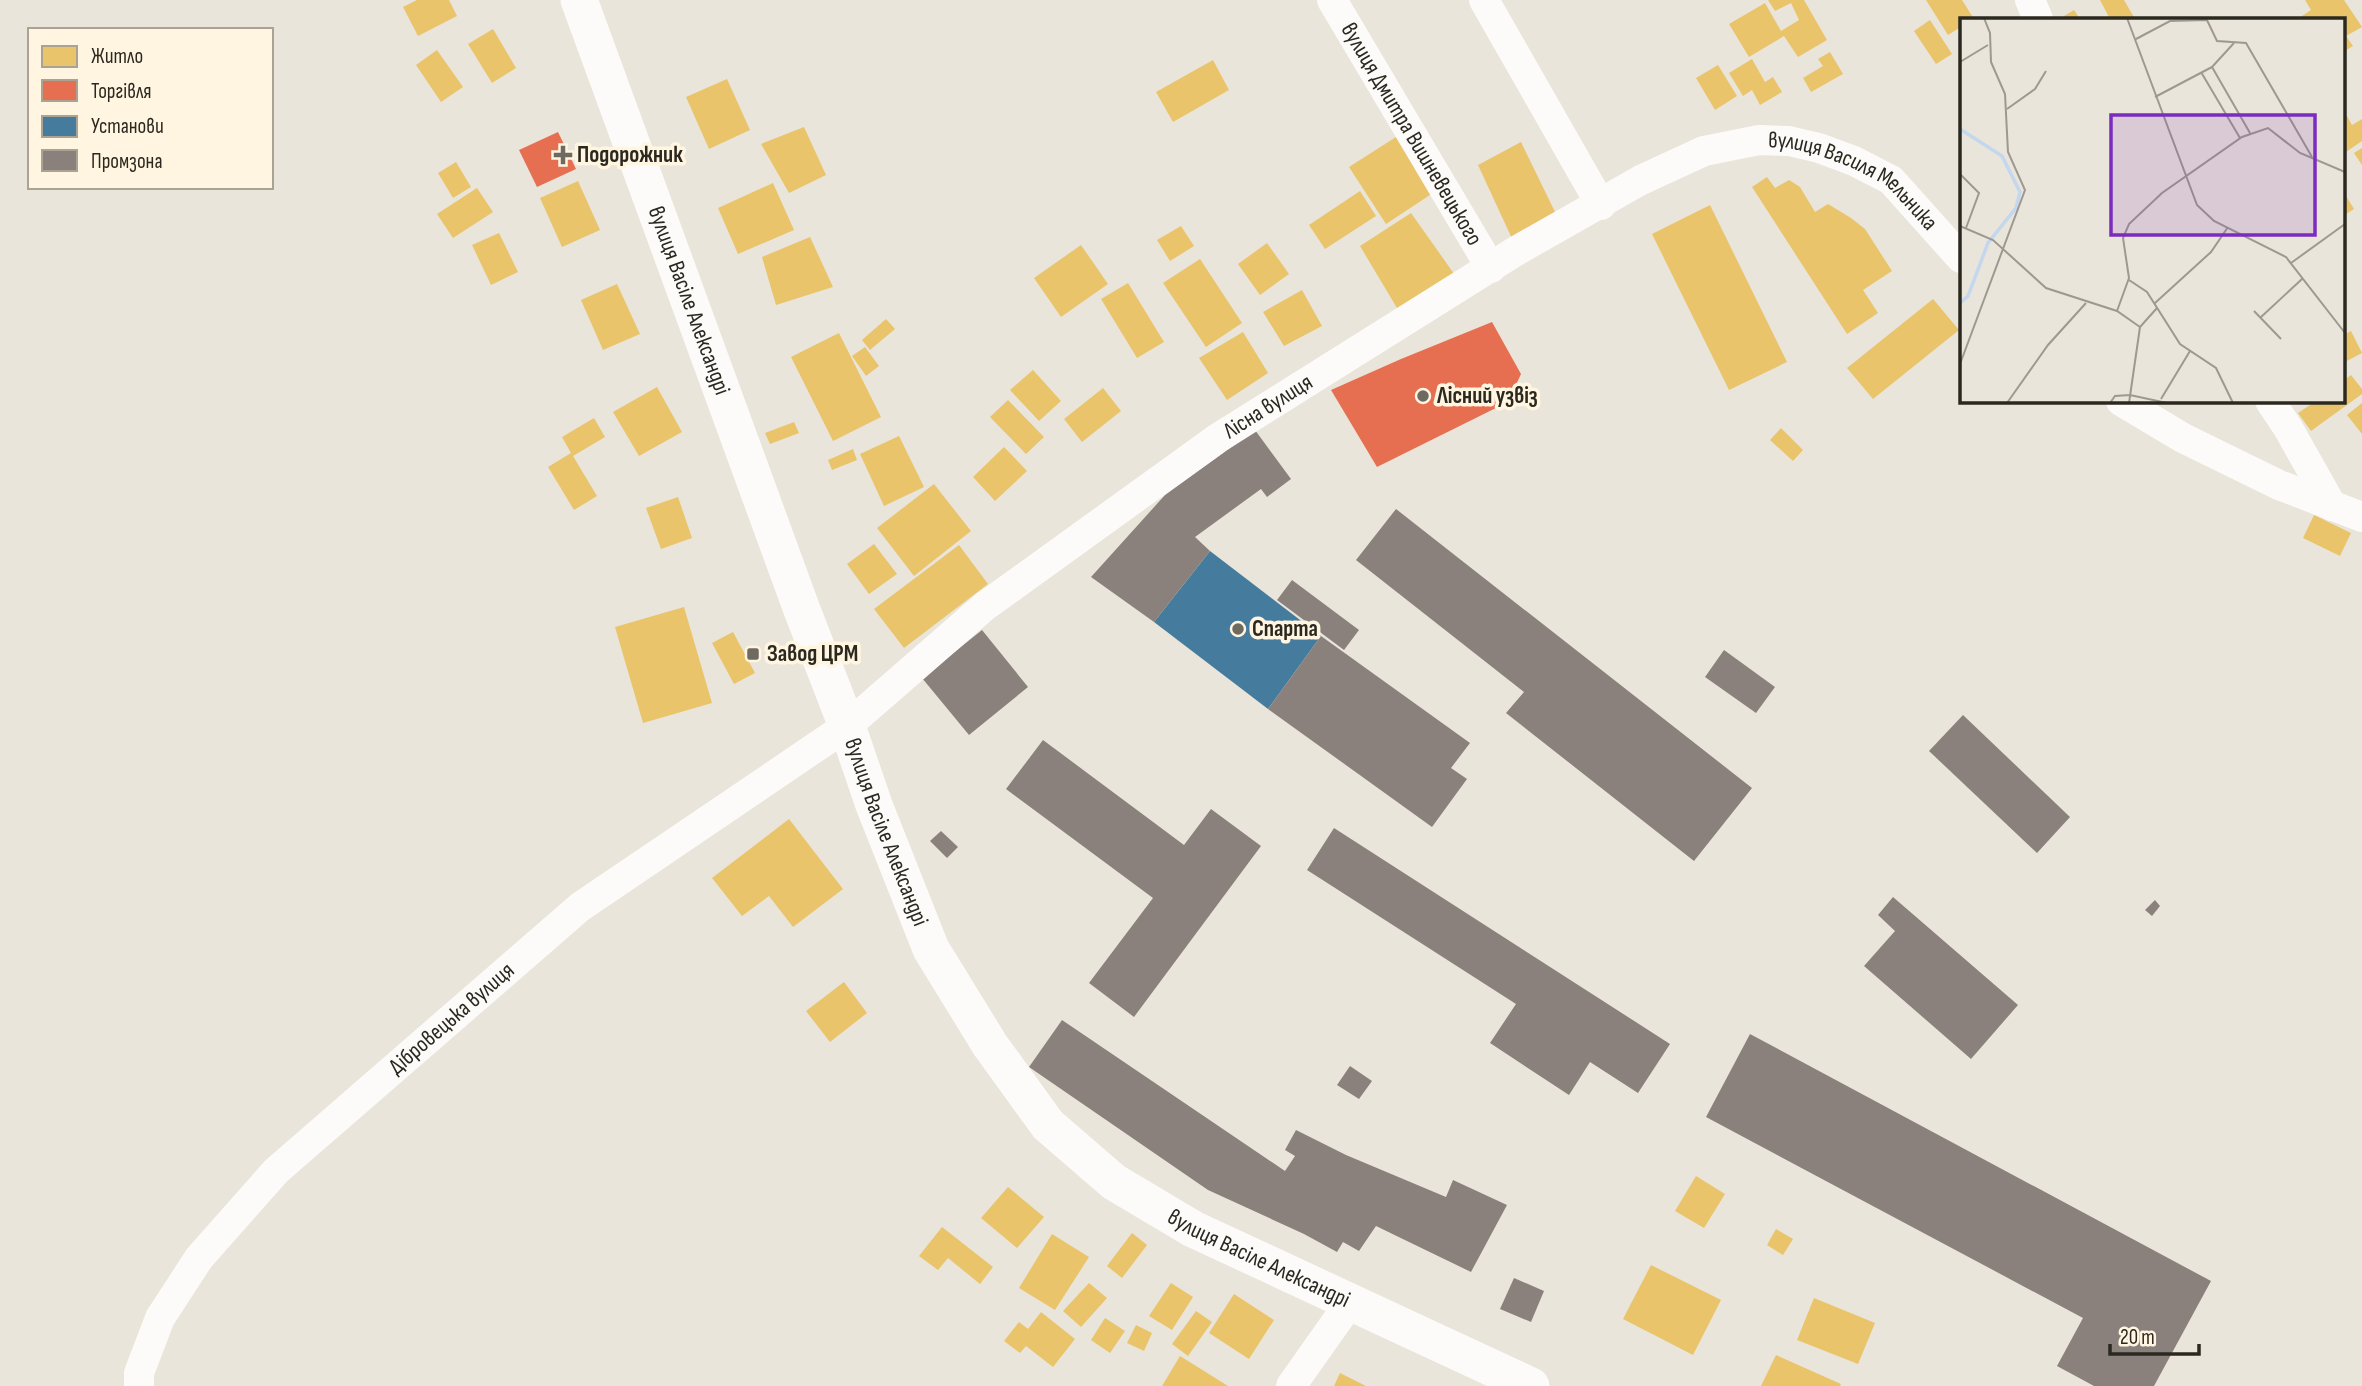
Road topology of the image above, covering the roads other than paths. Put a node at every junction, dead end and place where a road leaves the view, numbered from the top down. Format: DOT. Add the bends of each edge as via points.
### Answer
graph roads {
  1 [pos="579,0"];
  2 [pos="1332,0"];
  3 [pos="1484,0"];
  4 [pos="2030,0"];
  5 [pos="2038,18"];
  6 [pos="1726,145"];
  7 [pos="1601,205"];
  8 [pos="1960,257"];
  9 [pos="1491,268"];
  10 [pos="2123,402"];
  11 [pos="2271,402"];
  12 [pos="2332,506"];
  13 [pos="2362,517"];
  14 [pos="847,726"];
  15 [pos="1351,1301"];
  16 [pos="139,1386"];
  17 [pos="1291,1386"];
  18 [pos="1531,1386"];
  1 -- 14 [label="main road, вулиця Васіле Александрі"];
  2 -- 9 [label="street, вулиця Дмитра Вишневецького"];
  3 -- 7 [label="street"];
  4 -- 5 [label="street"];
  6 -- 7 [label="street, Лісна вулиця" via="1641,180"];
  6 -- 8 [label="street, вулиця Василя Мельника" via="1789,141 1854,161 1891,180"];
  7 -- 9 [label="street, Лісна вулиця"];
  9 -- 14 [label="street, Лісна вулиця" via="1218,438 985,606"];
  10 -- 12 [label="street" via="2183,438"];
  11 -- 12 [label="street"];
  12 -- 13 [label="street"];
  14 -- 15 [label="main road, вулиця Васіле Александрі" via="931,949 990,1045 1048,1125 1114,1182 1193,1229"];
  14 -- 16 [label="street, Дібровецька вулиця" via="580,907 276,1171 199,1258 160,1318 139,1373"];
  15 -- 17 [label="street"];
  15 -- 18 [label="main road, вулиця Васіле Александрі"];
}
